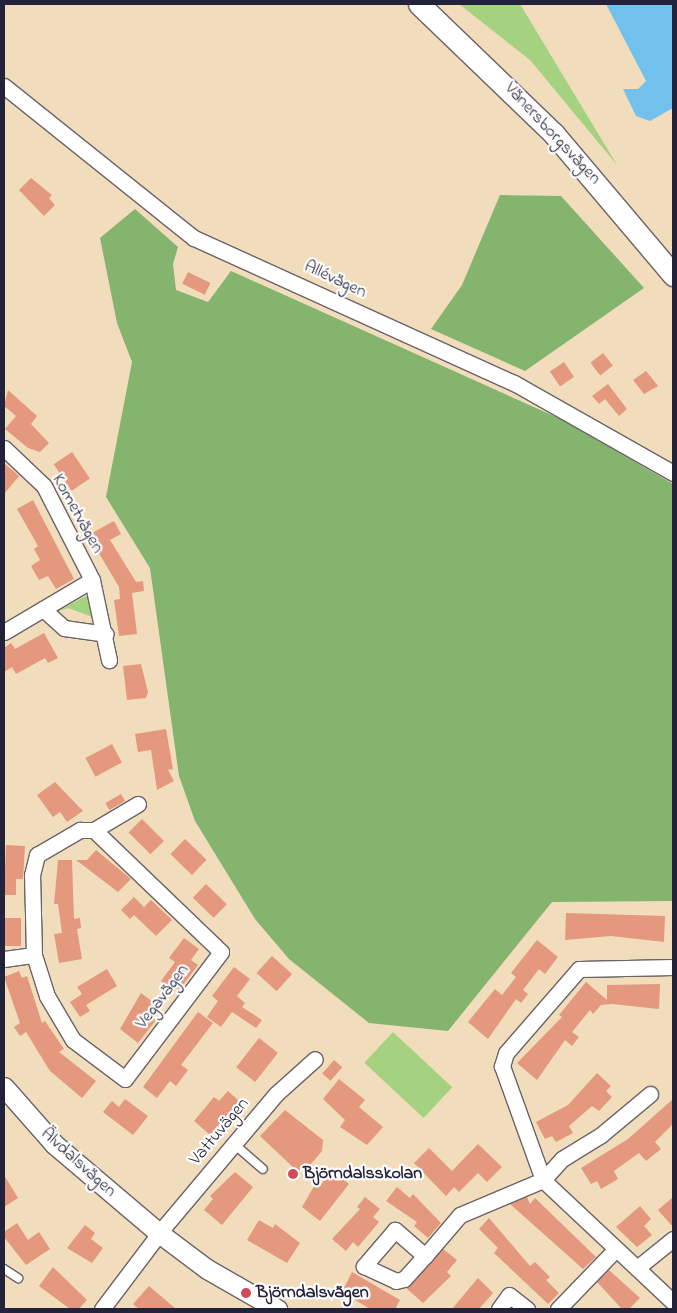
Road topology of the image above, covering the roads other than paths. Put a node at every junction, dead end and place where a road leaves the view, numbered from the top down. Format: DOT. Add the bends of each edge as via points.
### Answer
graph roads {
  1 [pos="419,4"];
  2 [pos="4,86"];
  3 [pos="673,275"];
  4 [pos="4,448"];
  5 [pos="673,473"];
  6 [pos="92,580"];
  7 [pos="44,609"];
  8 [pos="4,632"];
  9 [pos="106,634"];
  10 [pos="109,660"];
  11 [pos="138,804"];
  12 [pos="94,830"];
  13 [pos="34,955"];
  14 [pos="4,959"];
  15 [pos="673,967"];
  16 [pos="315,1059"];
  17 [pos="4,1087"];
  18 [pos="650,1094"];
  19 [pos="234,1144"];
  20 [pos="263,1168"];
  21 [pos="543,1180"];
  22 [pos="159,1234"];
  23 [pos="673,1239"];
  24 [pos="615,1250"];
  25 [pos="425,1256"];
  26 [pos="637,1268"];
  27 [pos="4,1269"];
  28 [pos="18,1278"];
  29 [pos="673,1302"];
  30 [pos="102,1309"];
  31 [pos="277,1309"];
  32 [pos="499,1309"];
  33 [pos="527,1309"];
  34 [pos="558,1309"];
  1 -- 3 [label="main road, Vänersborgsvägen" via="554,134"];
  2 -- 5 [label="street, Allévägen" via="194,238 514,383"];
  4 -- 6 [label="street, Kometvägen" via="44,486"];
  6 -- 7 [label="street, Kometvägen"];
  6 -- 9 [label="street, Kometvägen"];
  7 -- 8 [label="street, Kometvägen"];
  7 -- 9 [label="street" via="64,628"];
  9 -- 10 [label="street, Kometvägen"];
  11 -- 12 [label="street, Vegavägen"];
  12 -- 13 [label="street, Vegavägen" via="80,830 37,855 32,875"];
  12 -- 13 [label="street, Vegavägen" via="221,952 125,1079 73,1040 47,996"];
  13 -- 14 [label="street"];
  15 -- 21 [label="street" via="579,968 506,1053 502,1066"];
  16 -- 19 [label="street, Vattuvägen" via="298,1071"];
  17 -- 22 [label="street, Älvdalsvägen" via="54,1144"];
  18 -- 21 [label="street" via="601,1135 562,1160"];
  19 -- 20 [label="lane"];
  19 -- 22 [label="street, Vattuvägen"];
  21 -- 24 [label="street"];
  21 -- 25 [label="street" via="460,1215"];
  22 -- 30 [label="street"];
  22 -- 31 [label="street" via="207,1269"];
  23 -- 26 [label="street"];
  24 -- 26 [label="street"];
  24 -- 34 [label="street"];
  26 -- 29 [label="street"];
  27 -- 28 [label="lane"];
  32 -- 33 [label="street" via="509,1295"];
}
